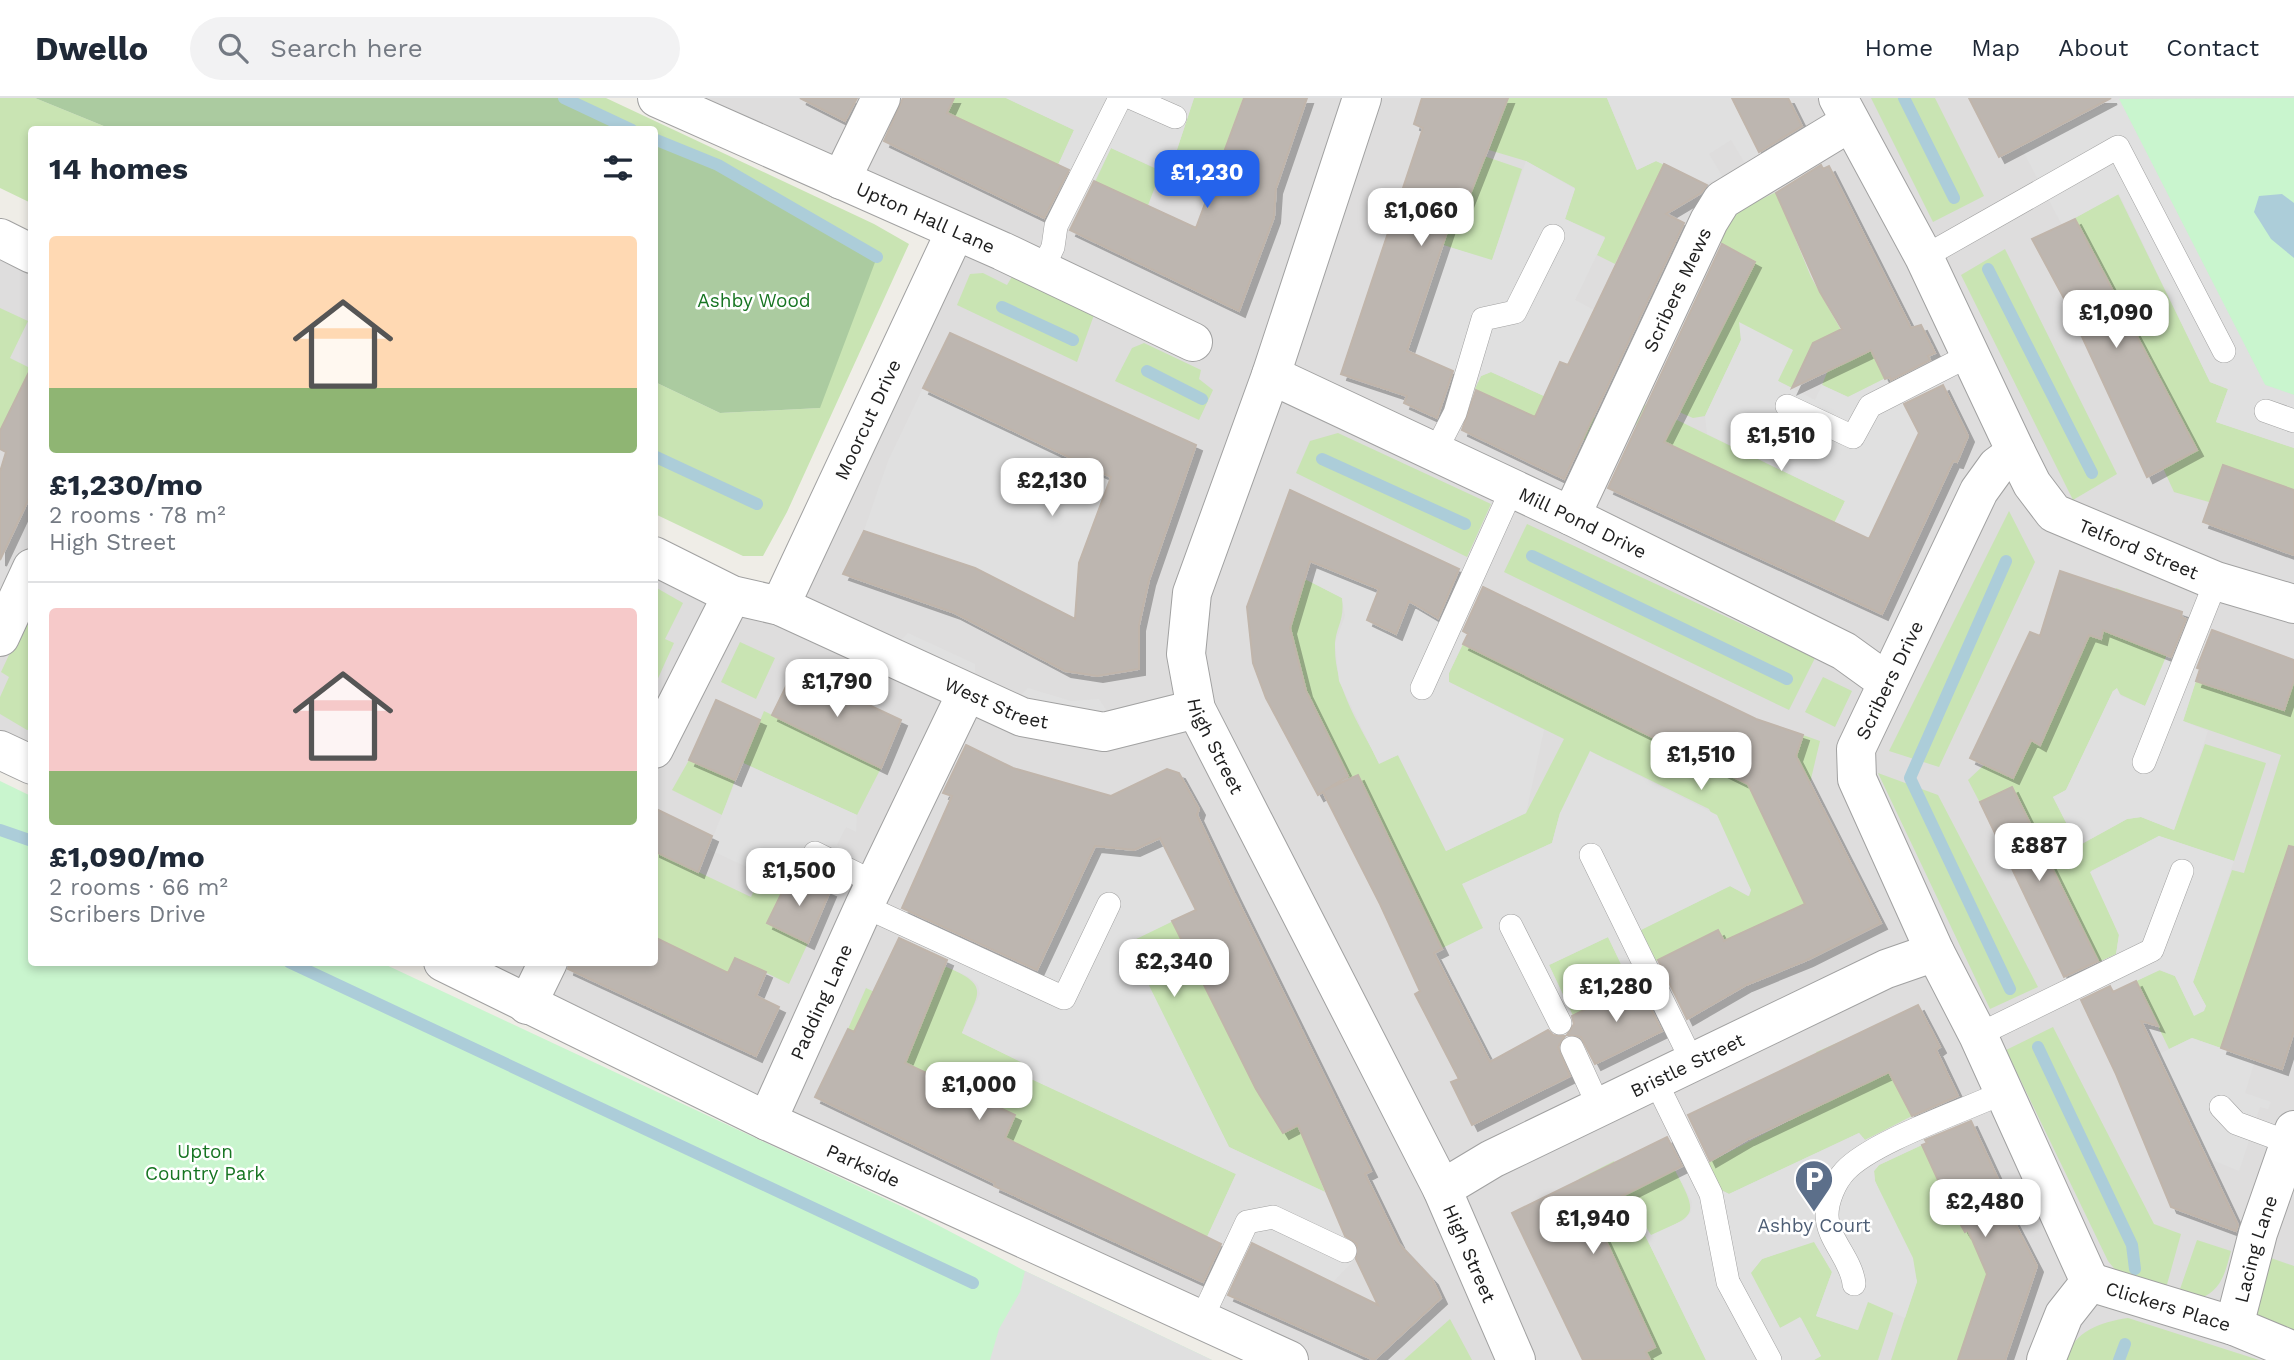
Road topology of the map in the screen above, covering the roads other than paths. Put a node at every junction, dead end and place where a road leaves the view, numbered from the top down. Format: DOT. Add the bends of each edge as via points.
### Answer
graph roads {
  1 [pos="657,98"];
  2 [pos="881,98"];
  3 [pos="1120,98"];
  4 [pos="1132,98"];
  5 [pos="1362,98"];
  6 [pos="1844,111"];
  7 [pos="1175,117"];
  8 [pos="841,180"];
  9 [pos="955,232"];
  10 [pos="1553,236"];
  11 [pos="0,238"];
  12 [pos="28,252"];
  13 [pos="1924,257"];
  14 [pos="1042,270"];
  15 [pos="1193,342"];
  16 [pos="2224,351"];
  17 [pos="1970,355"];
  18 [pos="1271,375"];
  19 [pos="1787,406"];
  20 [pos="2266,411"];
  21 [pos="2294,421"];
  22 [pos="1435,452"];
  23 [pos="2016,452"];
  24 [pos="1512,489"];
  25 [pos="1572,516"];
  26 [pos="658,558"];
  27 [pos="28,577"];
  28 [pos="2216,581"];
  29 [pos="732,595"];
  30 [pos="2294,604"];
  31 [pos="780,606"];
  32 [pos="0,637"];
  33 [pos="1887,682"];
  34 [pos="1422,688"];
  35 [pos="966,694"];
  36 [pos="1196,709"];
  37 [pos="658,741"];
  38 [pos="0,750"];
  39 [pos="2144,762"];
  40 [pos="28,763"];
  41 [pos="815,853"];
  42 [pos="1591,855"];
  43 [pos="2182,871"];
  44 [pos="869,895"];
  45 [pos="1109,904"];
  46 [pos="1511,926"];
  47 [pos="1935,952"];
  48 [pos="450,966"];
  49 [pos="546,966"];
  50 [pos="527,1005"];
  51 [pos="1560,1023"];
  52 [pos="1978,1035"];
  53 [pos="1572,1048"];
  54 [pos="1693,1063"];
  55 [pos="1655,1080"];
  56 [pos="2004,1092"];
  57 [pos="1599,1107"];
  58 [pos="2221,1107"];
  59 [pos="767,1121"];
  60 [pos="2292,1137"];
  61 [pos="1442,1189"];
  62 [pos="1345,1251"];
  63 [pos="2090,1282"];
  64 [pos="1854,1284"];
  65 [pos="1200,1320"];
  66 [pos="2234,1326"];
  67 [pos="2294,1351"];
  68 [pos="1289,1360"];
  69 [pos="1516,1360"];
  70 [pos="1770,1360"];
  71 [pos="2046,1360"];
  1 -- 8 [label="street, Upton Hall Lane"];
  2 -- 8 [label="street"];
  3 -- 14 [label="lane" via="1056,226 1053,247"];
  4 -- 7 [label="lane"];
  5 -- 18 [label="street, High Street"];
  6 -- 13 [label="street"];
  6 -- 25 [label="street, Scribers Mews" via="1722,200"];
  8 -- 9 [label="street, Upton Hall Lane"];
  9 -- 14 [label="street, Upton Hall Lane"];
  9 -- 31 [label="street, Moorcut Drive"];
  10 -- 22 [label="lane" via="1515,312 1483,319 1455,413"];
  11 -- 12 [label="street"];
  13 -- 16 [label="lane" via="2118,148"];
  13 -- 17 [label="street"];
  14 -- 15 [label="street, Upton Hall Lane"];
  17 -- 19 [label="lane" via="1870,406 1853,437"];
  17 -- 23 [label="street"];
  18 -- 22 [label="street, Mill Pond Drive"];
  18 -- 36 [label="street, High Street" via="1192,593 1186,653"];
  20 -- 21 [label="lane"];
  22 -- 24 [label="street, Mill Pond Drive"];
  23 -- 28 [label="street, Telford Street" via="2054,513"];
  23 -- 33 [label="street, Scribers Drive" via="1997,466 1979,491"];
  24 -- 25 [label="street, Mill Pond Drive"];
  24 -- 34 [label="lane"];
  25 -- 33 [label="street, Mill Pond Drive" via="1844,651"];
  26 -- 29 [label="street, West Street"];
  27 -- 32 [label="street"];
  28 -- 30 [label="street, Telford Street"];
  28 -- 39 [label="lane"];
  29 -- 31 [label="street, West Street"];
  29 -- 37 [label="street"];
  31 -- 35 [label="street, West Street"];
  33 -- 47 [label="street, Scribers Drive" via="1856,749 1857,779"];
  35 -- 36 [label="street, West Street" via="1022,717 1104,732"];
  35 -- 44 [label="street, Padding Lane"];
  36 -- 61 [label="street, High Street"];
  38 -- 40 [label="street"];
  41 -- 44 [label="lane"];
  42 -- 54 [label="lane"];
  43 -- 52 [label="lane" via="2152,950"];
  44 -- 45 [label="lane" via="1064,998"];
  44 -- 59 [label="street, Padding Lane"];
  46 -- 51 [label="lane"];
  47 -- 52 [label="street, Scribers Drive"];
  47 -- 54 [label="street, Bristle Street" via="1886,969"];
  48 -- 50 [label="street, Parkside"];
  49 -- 50 [label="street"];
  50 -- 59 [label="street, Parkside"];
  52 -- 56 [label="street, Scribers Drive"];
  53 -- 57 [label="lane"];
  54 -- 55 [label="street, Bristle Street"];
  55 -- 57 [label="street, Bristle Street"];
  55 -- 70 [label="lane" via="1711,1194 1728,1282"];
  56 -- 63 [label="street, Scribers Drive"];
  56 -- 64 [label="lane" via="1865,1155 1844,1171 1830,1196 1827,1217 1853,1271"];
  57 -- 61 [label="street, Bristle Street"];
  58 -- 60 [label="lane" via="2236,1123"];
  59 -- 65 [label="street, Parkside"];
  60 -- 66 [label="street, Lacing Lane" via="2258,1233"];
  61 -- 69 [label="street, High Street"];
  62 -- 65 [label="lane" via="1273,1217 1247,1222"];
  63 -- 66 [label="street, Clickers Place"];
  63 -- 71 [label="street, Clickers Place" via="2064,1315"];
  65 -- 68 [label="street, Parkside"];
  66 -- 67 [label="street, Clickers Place"];
}
